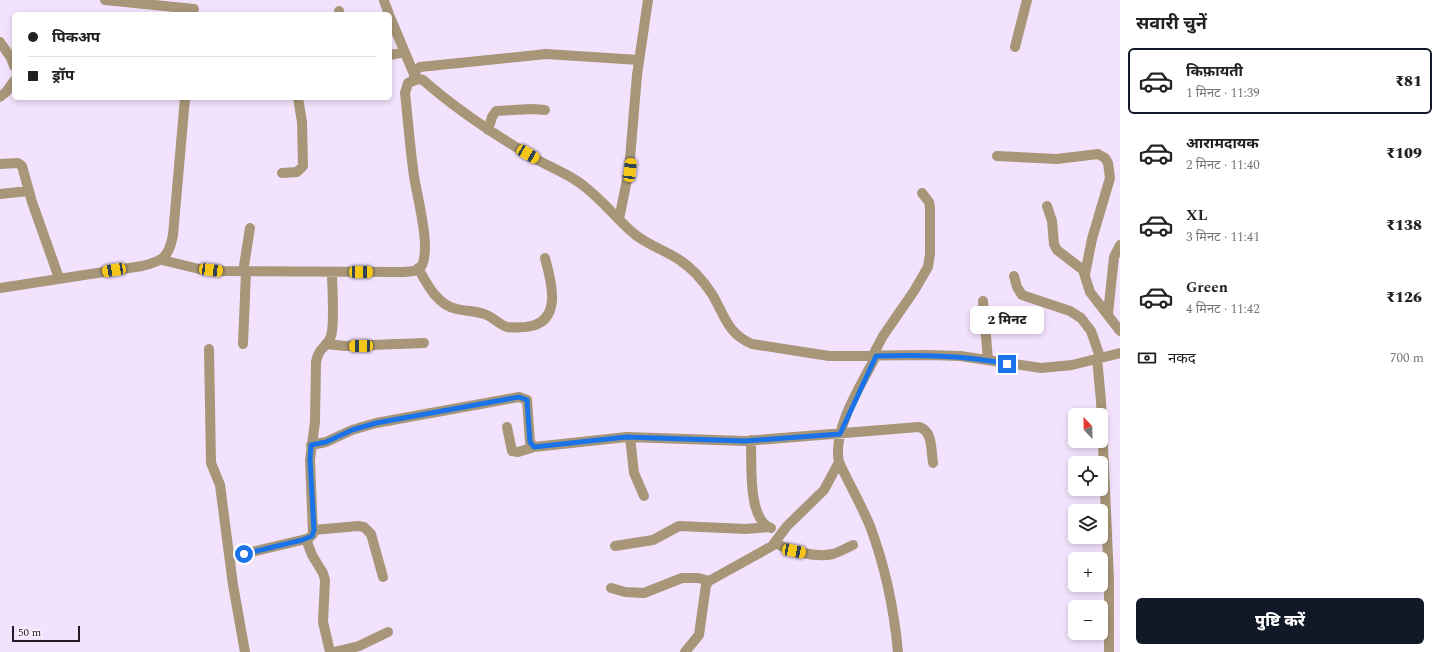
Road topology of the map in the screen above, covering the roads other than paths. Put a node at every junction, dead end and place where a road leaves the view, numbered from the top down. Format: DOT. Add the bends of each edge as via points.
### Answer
graph roads {
  1 [pos="105,0"];
  2 [pos="648,0"];
  3 [pos="1027,0"];
  4 [pos="384,1"];
  5 [pos="194,8"];
  6 [pos="388,12"];
  7 [pos="392,22"];
  8 [pos="0,42"];
  9 [pos="1015,47"];
  10 [pos="404,52"];
  11 [pos="392,55"];
  12 [pos="639,60"];
  13 [pos="12,61"];
  14 [pos="413,77"];
  15 [pos="12,84"];
  16 [pos="0,97"];
  17 [pos="185,100"];
  18 [pos="298,100"];
  19 [pos="545,110"];
  20 [pos="488,130"];
  21 [pos="997,156"];
  22 [pos="0,164"];
  23 [pos="282,173"];
  24 [pos="28,191"];
  25 [pos="922,193"];
  26 [pos="0,194"];
  27 [pos="1047,206"];
  28 [pos="619,219"];
  29 [pos="250,228"];
  30 [pos="1120,245"];
  31 [pos="545,258"];
  32 [pos="162,260"];
  33 [pos="418,268"];
  34 [pos="245,272"];
  35 [pos="332,272"];
  36 [pos="1085,274"];
  37 [pos="1014,276"];
  38 [pos="59,278"];
  39 [pos="0,288"];
  40 [pos="983,301"];
  41 [pos="1108,314"];
  42 [pos="1120,331"];
  43 [pos="424,343"];
  44 [pos="243,344"];
  45 [pos="326,344"];
  46 [pos="210,349"];
  47 [pos="1120,353"];
  48 [pos="875,356"];
  49 [pos="1099,358"];
  50 [pos="988,360"];
  51 [pos="507,427"];
  52 [pos="840,434"];
  53 [pos="630,437"];
  54 [pos="751,440"];
  55 [pos="311,445"];
  56 [pos="534,447"];
  57 [pos="839,462"];
  58 [pos="933,463"];
  59 [pos="644,496"];
  60 [pos="768,527"];
  61 [pos="314,530"];
  62 [pos="782,532"];
  63 [pos="306,539"];
  64 [pos="775,543"];
  65 [pos="853,545"];
  66 [pos="615,546"];
  67 [pos="230,557"];
  68 [pos="382,577"];
  69 [pos="710,581"];
  70 [pos="611,588"];
  71 [pos="388,632"];
  72 [pos="245,652"];
  73 [pos="330,652"];
  74 [pos="334,652"];
  75 [pos="685,652"];
  76 [pos="898,652"];
  77 [pos="1109,652"];
  1 -- 5 [label="street"];
  2 -- 12 [label="street"];
  3 -- 9 [label="street"];
  4 -- 6 [label="street"];
  7 -- 10 [label="street"];
  8 -- 13 [label="street"];
  10 -- 11 [label="street"];
  10 -- 14 [label="street"];
  12 -- 14 [label="street" via="552,54 528,55 428,65 420,67"];
  12 -- 28 [label="street" via="630,170"];
  14 -- 20 [label="street" via="423,80"];
  14 -- 33 [label="street" via="405,93 425,254 424,262"];
  15 -- 16 [label="street"];
  17 -- 32 [label="street" via="173,235 171,248"];
  18 -- 23 [label="street" via="302,122 303,166 297,172"];
  19 -- 20 [label="street" via="532,108 496,111"];
  20 -- 28 [label="street" via="576,180"];
  21 -- 36 [label="street" via="1057,159 1098,154 1105,158 1110,178 1092,239"];
  22 -- 24 [label="street" via="18,163 22,166"];
  24 -- 26 [label="street"];
  24 -- 38 [label="street"];
  25 -- 48 [label="street" via="930,208 928,267 883,336"];
  27 -- 36 [label="street" via="1057,250 1079,266"];
  28 -- 48 [label="street" via="640,239 681,261 693,272 711,294 728,326 743,340 763,347 802,353"];
  29 -- 34 [label="street"];
  30 -- 41 [label="street" via="1114,257"];
  31 -- 33 [label="street" via="552,283 551,305 544,321 516,328 500,324 483,313 454,309 430,289"];
  32 -- 34 [label="street" via="199,268"];
  32 -- 38 [label="street" via="142,266"];
  33 -- 35 [label="street" via="404,272"];
  34 -- 35 [label="street"];
  34 -- 44 [label="street"];
  35 -- 45 [label="street" via="332,330"];
  36 -- 41 [label="street" via="1090,292"];
  37 -- 49 [label="street" via="1016,287 1022,295 1070,311 1081,318 1091,331"];
  38 -- 39 [label="street"];
  40 -- 50 [label="street"];
  41 -- 42 [label="street"];
  43 -- 45 [label="street" via="345,346"];
  45 -- 55 [label="street" via="318,354 316,362 315,422"];
  46 -- 67 [label="street" via="211,464 220,485"];
  47 -- 49 [label="street"];
  48 -- 50 [label="street" via="929,354"];
  48 -- 52 [label="street"];
  49 -- 50 [label="street" via="1072,365 1041,368"];
  49 -- 77 [label="street" via="1109,578"];
  51 -- 56 [label="street" via="512,451 518,452"];
  52 -- 54 [label="street"];
  52 -- 57 [label="street" via="837,447"];
  52 -- 58 [label="street" via="923,428 929,435"];
  53 -- 54 [label="street"];
  53 -- 56 [label="street"];
  53 -- 59 [label="street" via="634,473"];
  54 -- 60 [label="street" via="753,497 759,518"];
  55 -- 56 [label="street" via="376,423 519,397 527,400 530,442"];
  55 -- 61 [label="street"];
  57 -- 62 [label="street" via="824,490"];
  57 -- 76 [label="street" via="870,526 891,600"];
  60 -- 62 [label="street"];
  60 -- 66 [label="street" via="746,529 679,526 653,540"];
  61 -- 63 [label="street" via="312,536"];
  61 -- 68 [label="street" via="364,527 371,534"];
  62 -- 64 [label="street"];
  63 -- 67 [label="street"];
  63 -- 73 [label="street" via="325,580 323,622"];
  64 -- 65 [label="street" via="794,551 824,555"];
  64 -- 69 [label="street"];
  67 -- 72 [label="street"];
  69 -- 70 [label="street" via="682,578 644,593"];
  69 -- 75 [label="street" via="704,592 699,634"];
  71 -- 74 [label="street" via="359,646"];
}
